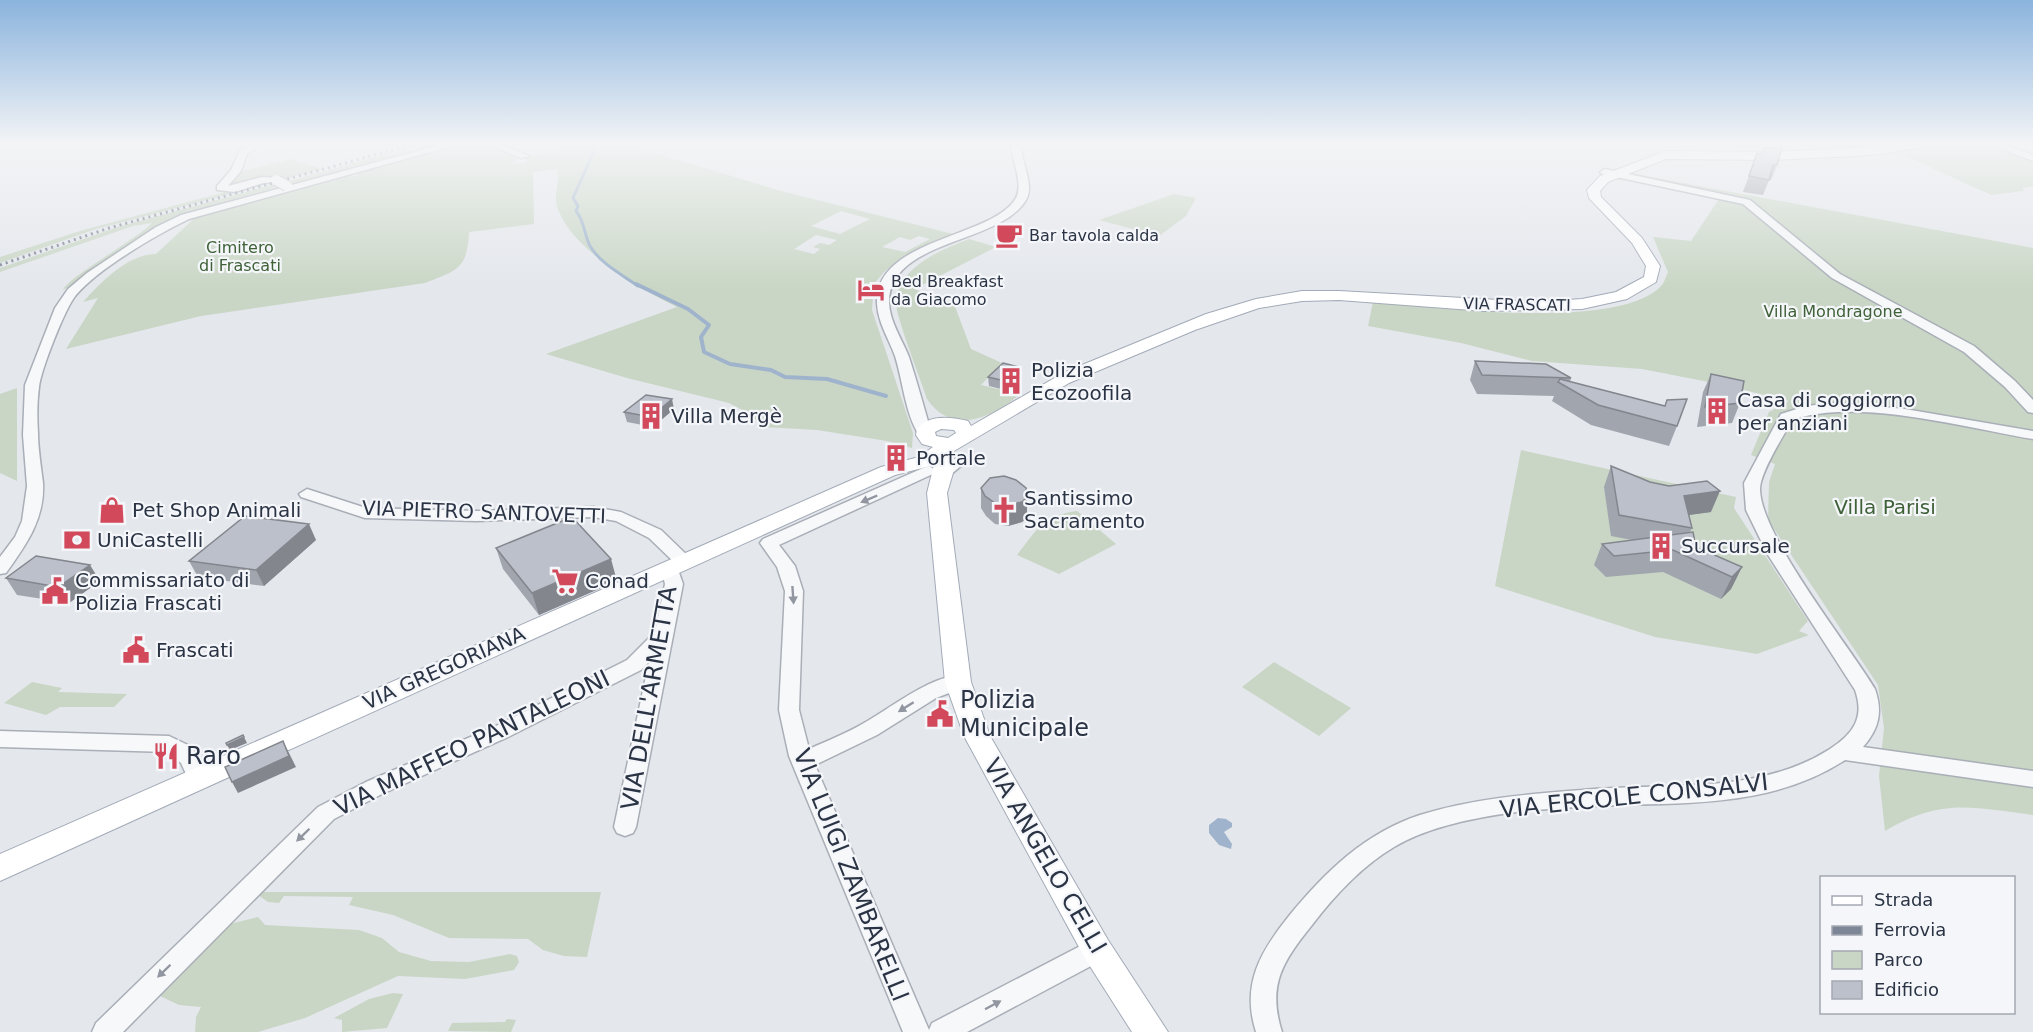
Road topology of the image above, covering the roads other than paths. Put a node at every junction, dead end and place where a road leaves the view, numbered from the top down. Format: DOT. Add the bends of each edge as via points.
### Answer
graph roads {
  1 [pos="275,191"];
  2 [pos="1022,191"];
  3 [pos="1594,191"];
  4 [pos="1695,191"];
  5 [pos="917,405"];
  6 [pos="2033,409"];
  7 [pos="2033,435"];
  8 [pos="953,439"];
  9 [pos="929,461"];
  10 [pos="895,469"];
  11 [pos="307,494"];
  12 [pos="677,565"];
  13 [pos="0,569"];
  14 [pos="663,635"];
  15 [pos="958,682"];
  16 [pos="0,739"];
  17 [pos="1844,752"];
  18 [pos="802,762"];
  19 [pos="199,778"];
  20 [pos="2033,779"];
  21 [pos="625,827"];
  22 [pos="0,868"];
  23 [pos="1097,950"];
  24 [pos="105,1032"];
  25 [pos="916,1032"];
  26 [pos="941,1032"];
  27 [pos="1151,1032"];
  28 [pos="1269,1032"];
  1 -- 13 [label="street" via="174,222 87,278 64,302 33,380 30,435 35,486 29,526"];
  2 -- 5 [label="street" via="1019,203 1001,216 920,254 898,270 886,287 885,316"];
  3 -- 8 [label="main road, VIA FRASCATI" via="1594,196 1637,241 1651,262 1654,272 1646,283 1625,294 1585,305 1541,308 1359,296 1269,301 1224,313 1056,382"];
  4 -- 6 [label="street" via="1746,202 1836,276 1969,350"];
  5 -- 8 [label="street"];
  5 -- 9 [label="street"];
  7 -- 17 [label="street, VIA ERCOLE CONSALVI" via="1848,407 1800,410 1785,417 1779,425 1752,483 1752,500 1770,543 1868,697 1868,726"];
  8 -- 9 [label="main road, VIA ANGELO CELLI"];
  8 -- 9 [label="main road" via="940,444"];
  9 -- 10 [label="main road" via="913,469"];
  9 -- 10 [label="main road, VIA GREGORIANA" via="914,454"];
  9 -- 15 [label="main road, VIA ANGELO CELLI"];
  9 -- 18 [label="street, VIA LUIGI ZAMBARELLI, one-way" via="770,543 786,566 794,591 789,710"];
  10 -- 12 [label="main road, VIA GREGORIANA"];
  11 -- 12 [label="street, VIA PIETRO SANTOVETTI" via="365,513 621,517 655,534"];
  12 -- 14 [label="street, VIA DELL'ARMETTA"];
  12 -- 19 [label="main road, VIA GREGORIANA"];
  14 -- 21 [label="street, VIA DELL'ARMETTA"];
  14 -- 24 [label="street, VIA MAFFEO PANTALEONI, one-way" via="633,665 326,813"];
  15 -- 18 [label="street, one-way" via="929,693 870,730"];
  15 -- 23 [label="main road, VIA ANGELO CELLI" via="976,736 992,767"];
  16 -- 19 [label="street" via="157,743 182,750 191,759"];
  17 -- 20 [label="street"];
  17 -- 28 [label="street, VIA ERCOLE CONSALVI" via="1804,772 1762,785 1546,803 1451,817 1399,832 1350,868 1284,942 1262,988 1262,1009"];
  18 -- 25 [label="street, VIA LUIGI ZAMBARELLI"];
  19 -- 22 [label="main road, VIA GREGORIANA"];
  26 -- 23 [label="street, one-way"];
  23 -- 27 [label="main road, VIA ANGELO CELLI"];
}
